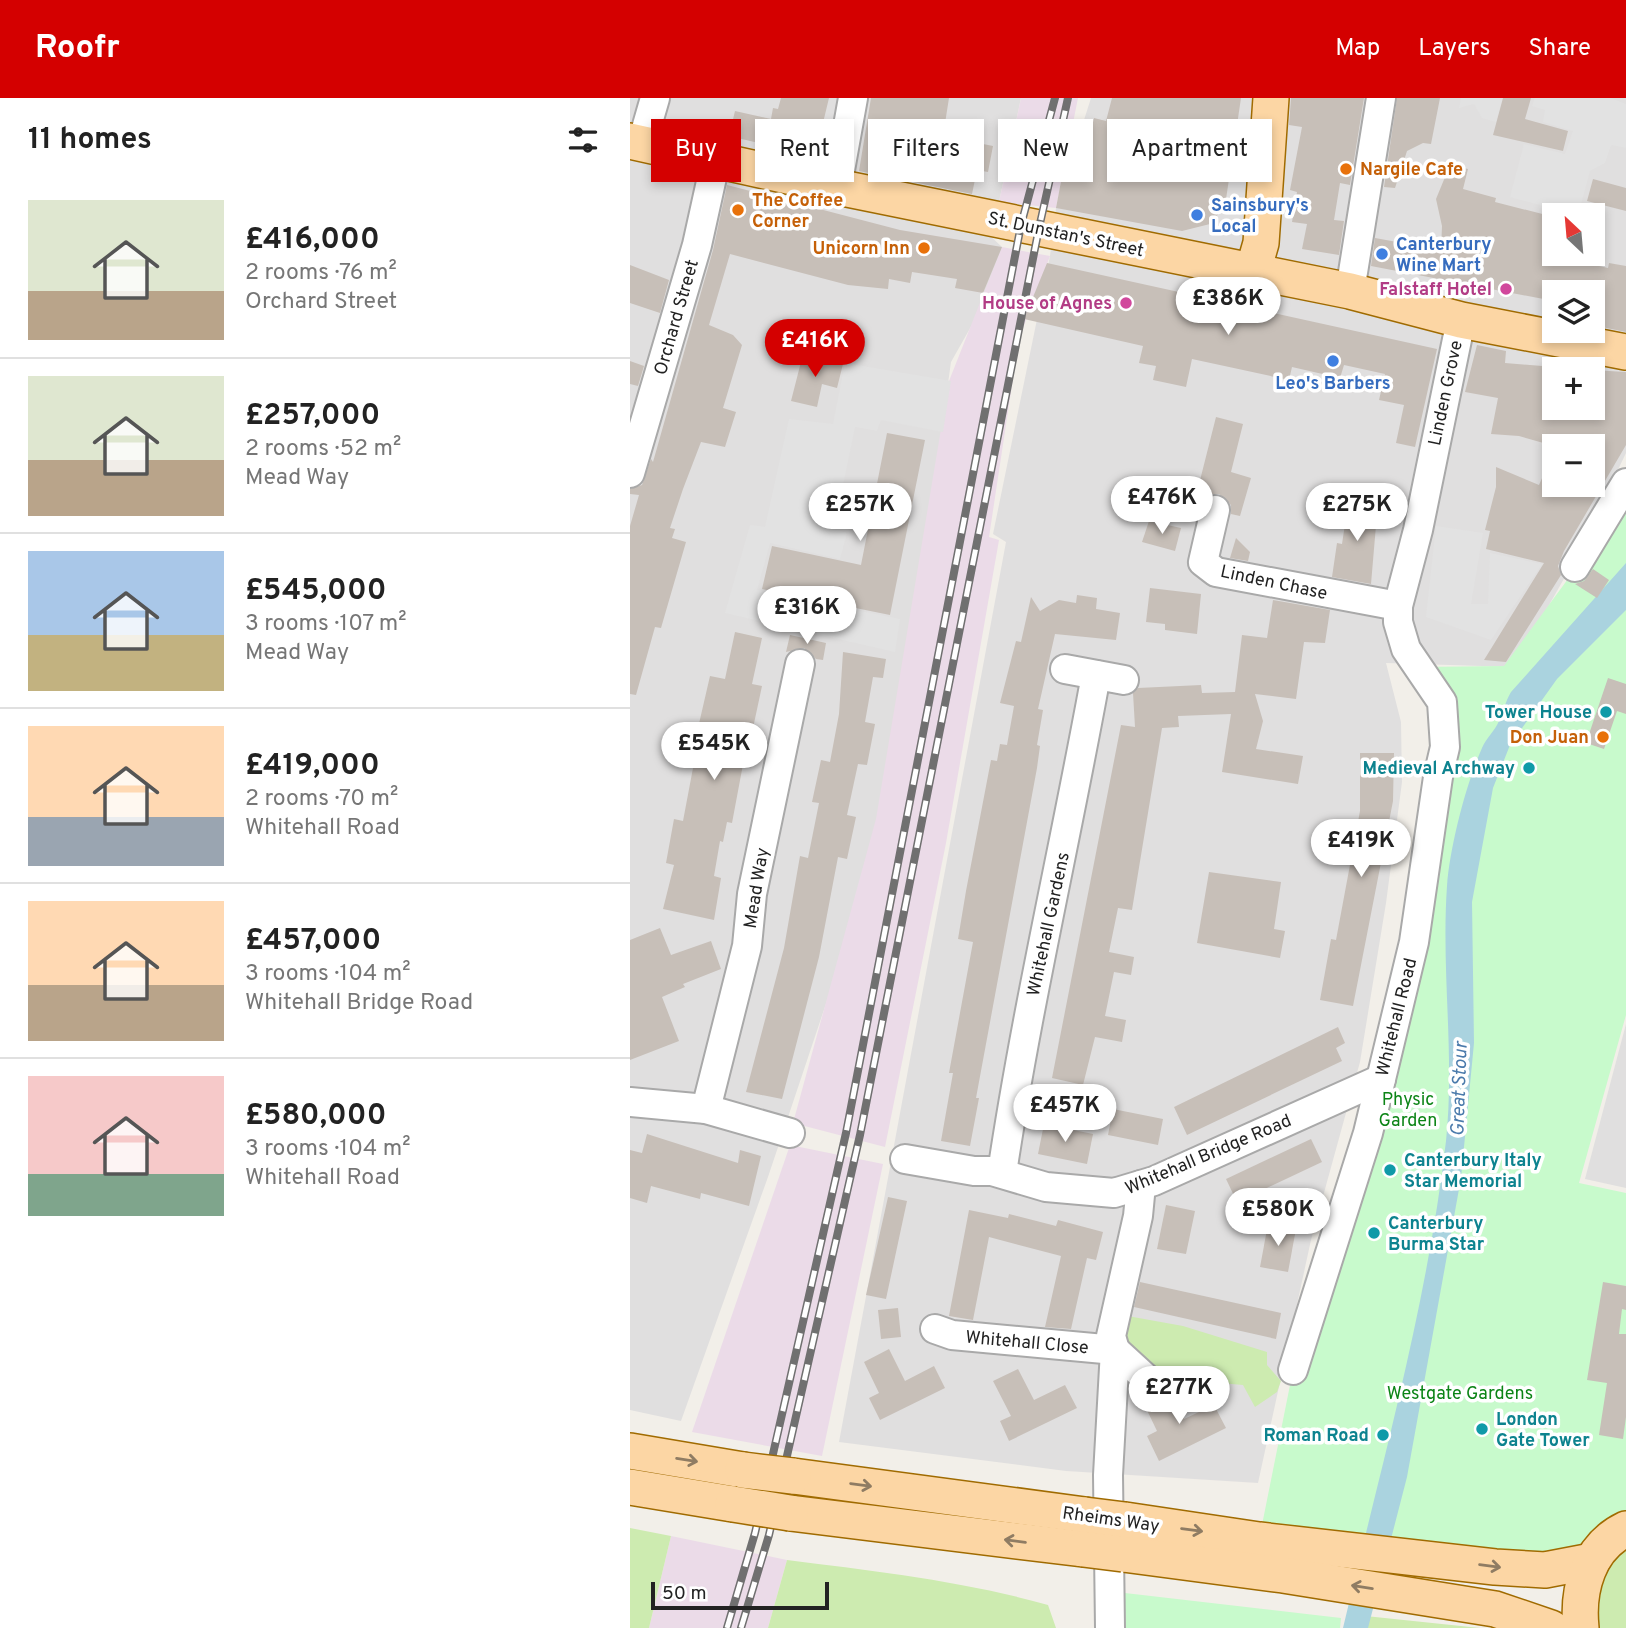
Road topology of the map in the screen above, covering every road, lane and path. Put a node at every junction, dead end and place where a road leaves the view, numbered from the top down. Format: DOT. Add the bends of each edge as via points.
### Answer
graph roads {
  1 [pos="655,98"];
  2 [pos="853,98"];
  3 [pos="1271,98"];
  4 [pos="1381,98"];
  5 [pos="636,142"];
  6 [pos="741,165"];
  7 [pos="711,182"];
  8 [pos="837,187"];
  9 [pos="1253,271"];
  10 [pos="1350,291"];
  11 [pos="1461,320"];
  12 [pos="1626,352"];
  13 [pos="640,401"];
  14 [pos="630,473"];
  15 [pos="1626,483"];
  16 [pos="1215,510"];
  17 [pos="1575,567"];
  18 [pos="1398,606"];
  19 [pos="800,664"];
  20 [pos="1418,667"];
  21 [pos="1065,669"];
  22 [pos="1381,1079"];
  23 [pos="630,1102"];
  24 [pos="706,1109"];
  25 [pos="790,1133"];
  26 [pos="905,1159"];
  27 [pos="1002,1173"];
  28 [pos="1141,1185"];
  29 [pos="935,1329"];
  30 [pos="1115,1350"];
  31 [pos="1286,1364"];
  32 [pos="1150,1382"];
  33 [pos="630,1451"];
  34 [pos="630,1487"];
  35 [pos="1624,1527"];
  36 [pos="1124,1537"];
  37 [pos="1286,1558"];
  38 [pos="1592,1561"];
  39 [pos="1110,1628"];
  40 [pos="1551,1628"];
  41 [pos="1581,1628"];
  1 -- 5 [label="street"];
  2 -- 8 [label="street"];
  3 -- 9 [label="main road" via="1261,243"];
  4 -- 10 [label="street"];
  6 -- 8 [label="main road, St. Dunstan's Street"];
  7 -- 13 [label="street, Orchard Street" via="697,245"];
  8 -- 9 [label="main road, St. Dunstan's Street"];
  9 -- 10 [label="main road, St. Dunstan's Street"];
  10 -- 11 [label="main road, St. Dunstan's Street"];
  11 -- 12 [label="main road, St. Dunstan's Street"];
  11 -- 18 [label="street, Linden Grove"];
  13 -- 14 [label="street, Orchard Street"];
  15 -- 17 [label="street"];
  16 -- 18 [label="street, Linden Chase" via="1203,562 1216,572"];
  18 -- 20 [label="street, Linden Grove" via="1406,649"];
  19 -- 24 [label="street, Mead Way" via="752,894 747,946"];
  20 -- 22 [label="street, Whitehall Road" via="1442,702 1445,747 1414,942"];
  21 -- 27 [label="street, Whitehall Gardens" via="1110,677 1059,876 1016,1080"];
  22 -- 28 [label="street, Whitehall Bridge Road"];
  22 -- 31 [label="street, Whitehall Road" via="1368,1133"];
  23 -- 24 [label="street"];
  24 -- 25 [label="street"];
  26 -- 27 [label="street, Whitehall Bridge Road"];
  27 -- 28 [label="street, Whitehall Bridge Road" via="1046,1187 1100,1194"];
  28 -- 30 [label="street" via="1111,1336"];
  29 -- 30 [label="street, Whitehall Close" via="961,1336"];
  30 -- 32 [label="street"];
  30 -- 39 [label="street" via="1108,1475"];
  33 -- 36 [label="main road, Rheims Way, one-way, bridge" via="1084,1515"];
  36 -- 34 [label="main road, Rheims Way, one-way, bridge" via="1083,1549 790,1513"];
  35 -- 38 [label="main road"];
  36 -- 37 [label="main road, Rheims Way"];
  37 -- 38 [label="main road, Rheims Way, one-way" via="1435,1558 1545,1570"];
  40 -- 37 [label="main road, Rheims Way, one-way" via="1496,1609 1430,1597"];
  38 -- 41 [label="main road" via="1578,1607"];
}
